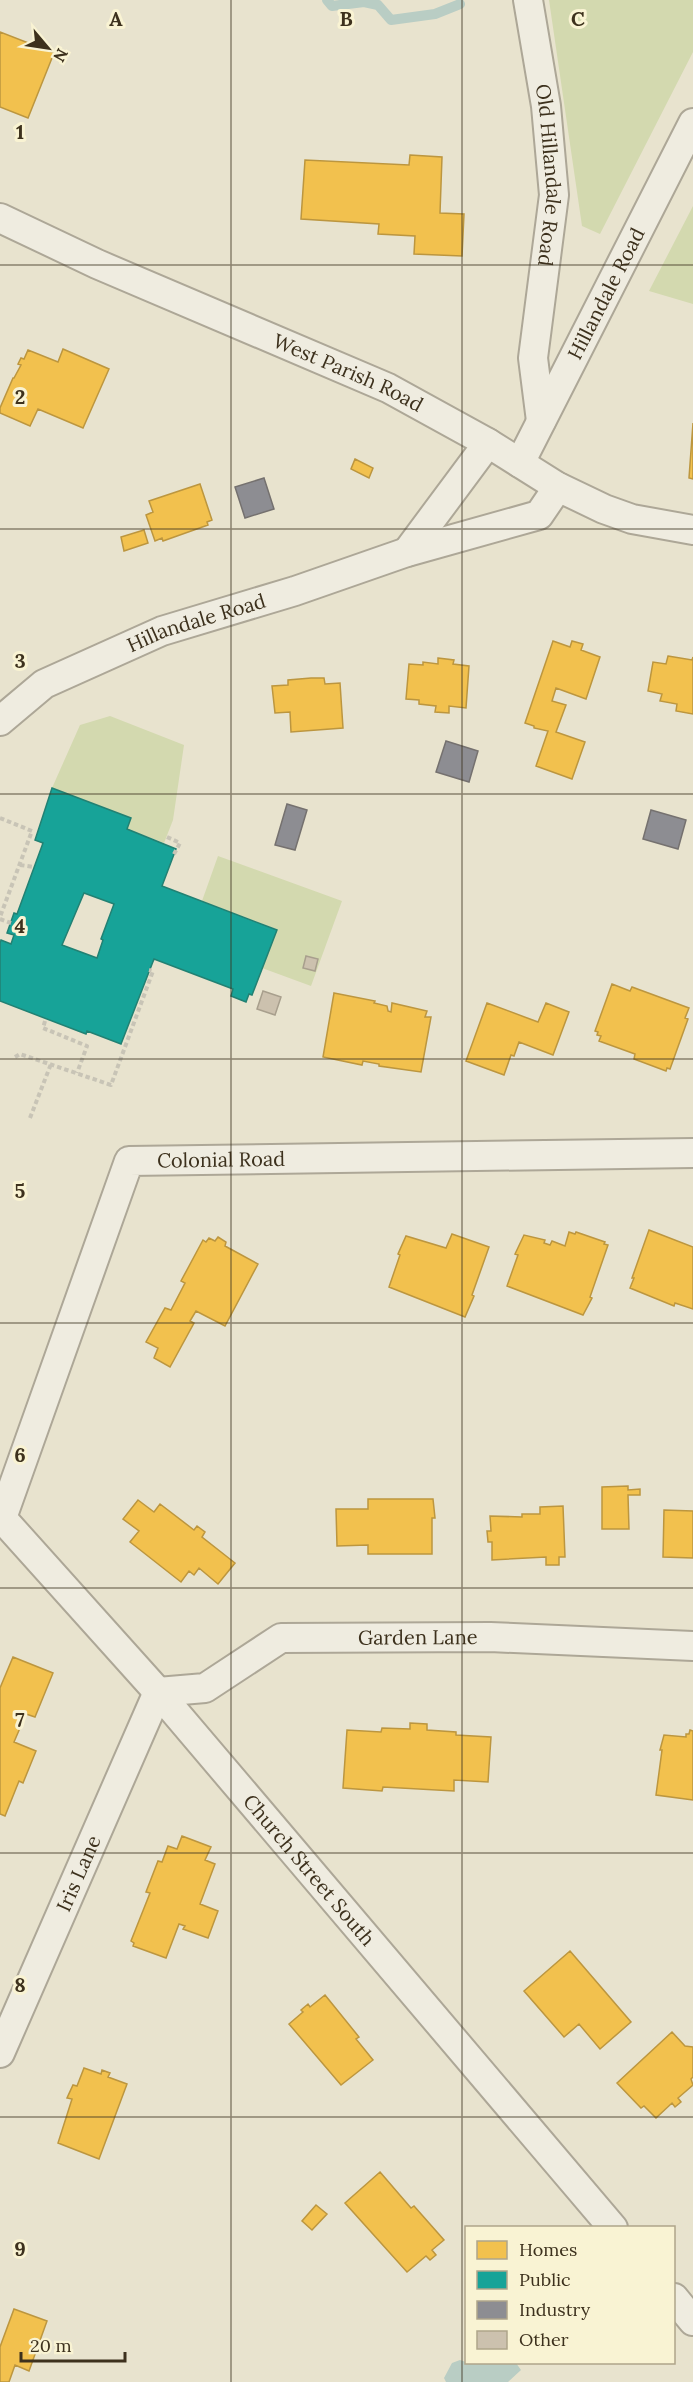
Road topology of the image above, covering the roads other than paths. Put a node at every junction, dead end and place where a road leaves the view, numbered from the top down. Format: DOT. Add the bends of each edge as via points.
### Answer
graph roads {
  1 [pos="528,0"];
  2 [pos="693,123"];
  3 [pos="0,218"];
  4 [pos="542,421"];
  5 [pos="488,443"];
  6 [pos="519,463"];
  7 [pos="558,488"];
  8 [pos="693,530"];
  9 [pos="407,552"];
  10 [pos="0,721"];
  11 [pos="693,1153"];
  12 [pos="1,1517"];
  13 [pos="693,1646"];
  14 [pos="158,1692"];
  15 [pos="0,2053"];
  16 [pos="611,2226"];
  17 [pos="675,2299"];
  18 [pos="693,2321"];
  1 -- 4 [label="street, Old Hillandale Road" via="546,106 554,195 533,358"];
  2 -- 4 [label="street, Hillandale Road"];
  3 -- 5 [label="street, West Parish Road" via="388,388"];
  4 -- 6 [label="street, Hillandale Road"];
  5 -- 6 [label="street, West Parish Road"];
  5 -- 9 [label="street"];
  6 -- 7 [label="street, West Parish Road"];
  7 -- 8 [label="street, West Parish Road" via="632,519"];
  7 -- 9 [label="street, Hillandale Road" via="539,515"];
  9 -- 10 [label="street, Hillandale Road" via="162,631 44,684"];
  11 -- 12 [label="street, Colonial Road" via="129,1161"];
  12 -- 14 [label="street, Church Street South"];
  13 -- 14 [label="street, Garden Lane" via="490,1637 281,1638 205,1688"];
  14 -- 15 [label="street, Iris Lane"];
  14 -- 16 [label="street, Church Street South"];
  17 -- 18 [label="street"];
}
